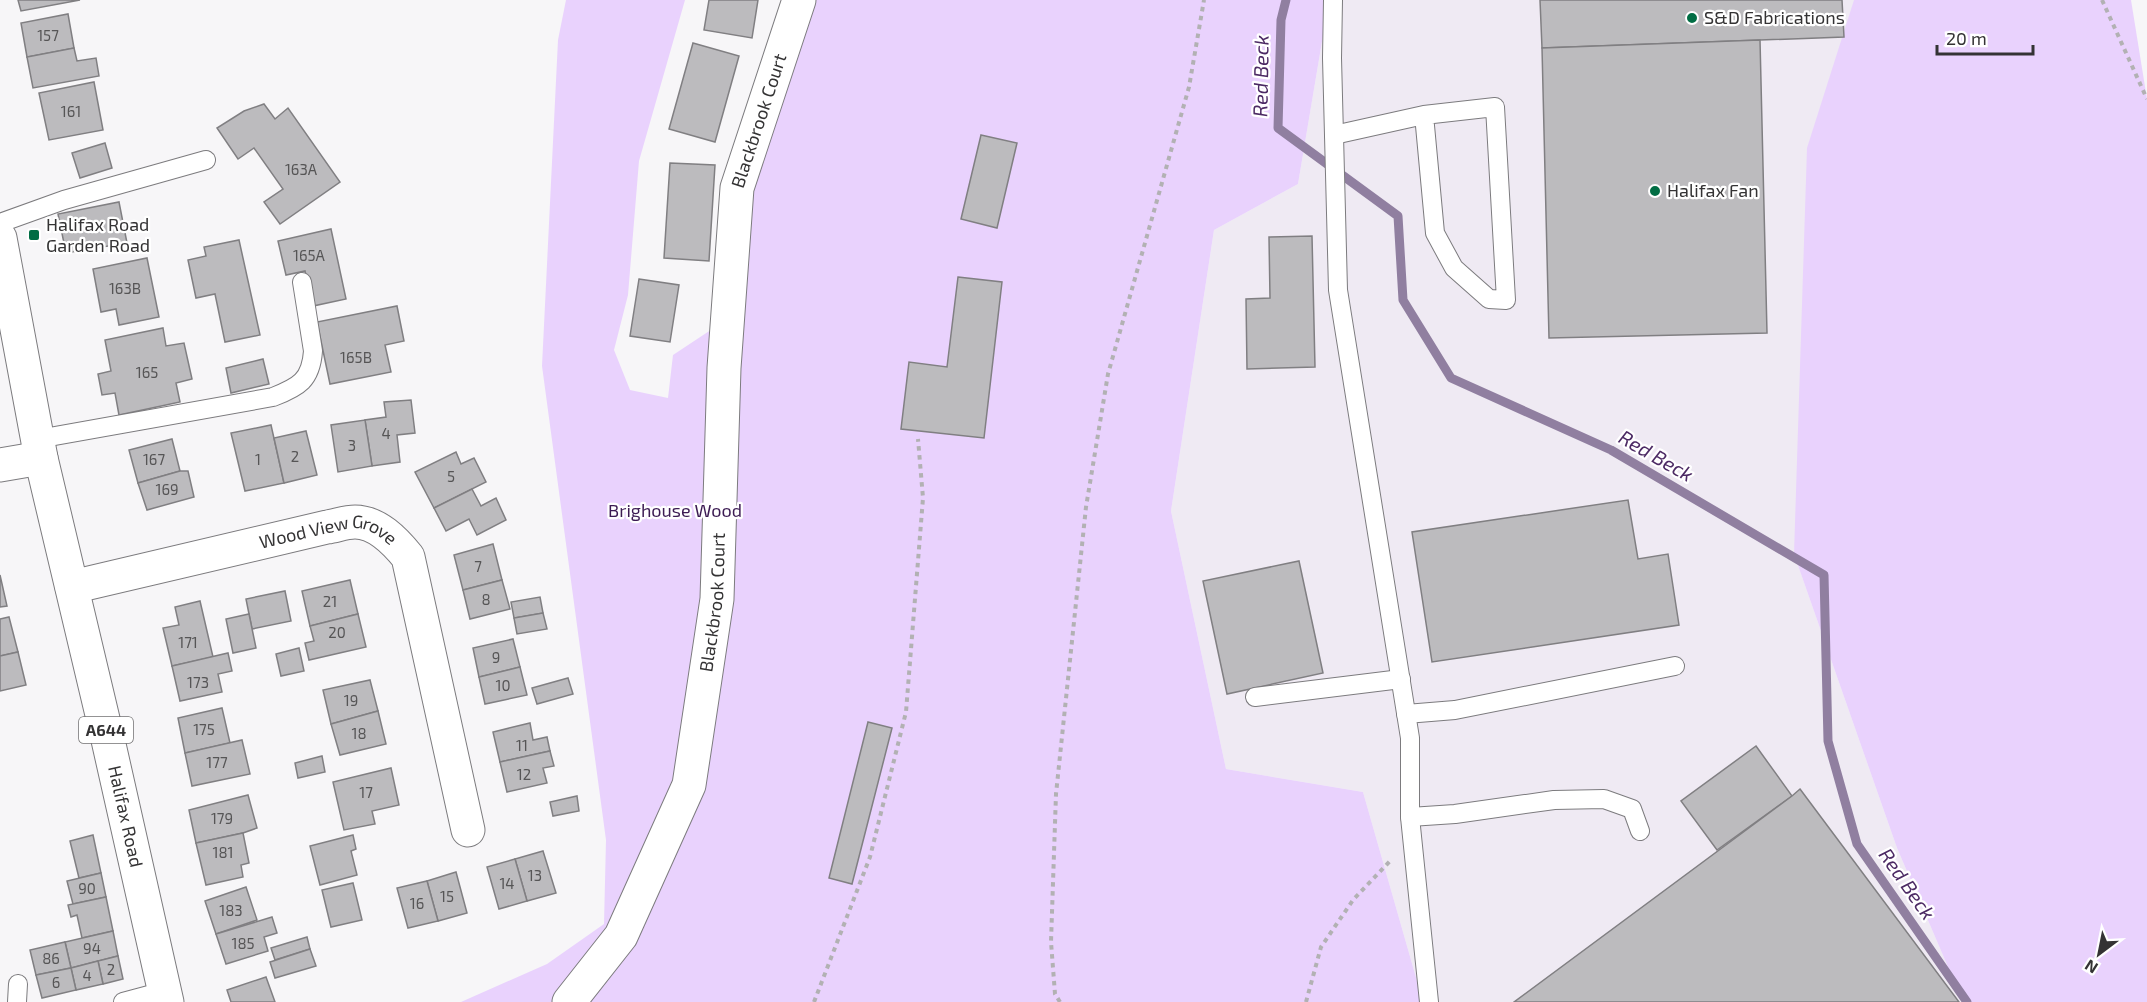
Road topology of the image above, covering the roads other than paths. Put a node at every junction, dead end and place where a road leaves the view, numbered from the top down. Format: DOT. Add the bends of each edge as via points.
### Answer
graph roads {
  1 [pos="799,0"];
  2 [pos="1333,0"];
  3 [pos="1424,115"];
  4 [pos="1334,140"];
  5 [pos="206,160"];
  6 [pos="0,224"];
  7 [pos="0,238"];
  8 [pos="302,282"];
  9 [pos="40,449"];
  10 [pos="0,465"];
  11 [pos="72,587"];
  12 [pos="1676,666"];
  13 [pos="1401,679"];
  14 [pos="1255,697"];
  15 [pos="1406,714"];
  16 [pos="1410,817"];
  17 [pos="468,830"];
  18 [pos="1640,831"];
  19 [pos="166,997"];
  20 [pos="123,1002"];
  21 [pos="569,1002"];
  22 [pos="1429,1002"];
  1 -- 21 [label="street, Blackbrook Court" via="737,188 724,368 717,599 689,784 621,936"];
  2 -- 4 [label="lane"];
  3 -- 3 [label="lane" via="1495,107 1506,300 1489,299 1454,268 1435,233"];
  3 -- 4 [label="lane"];
  4 -- 13 [label="lane" via="1338,290"];
  5 -- 6 [label="lane" via="64,200"];
  7 -- 9 [label="street, A644"];
  8 -- 9 [label="lane" via="314,351 306,378 294,389"];
  9 -- 10 [label="street"];
  9 -- 11 [label="street, Halifax Road / A644"];
  11 -- 17 [label="street, Wood View Grove" via="327,527 356,522 378,529 408,557"];
  11 -- 19 [label="street, Halifax Road / A644"];
  12 -- 15 [label="lane" via="1455,710"];
  13 -- 14 [label="lane"];
  13 -- 15 [label="lane"];
  15 -- 16 [label="lane" via="1410,738"];
  16 -- 18 [label="lane" via="1554,800 1604,799 1632,809"];
  16 -- 22 [label="lane"];
  19 -- 20 [label="lane"];
}
